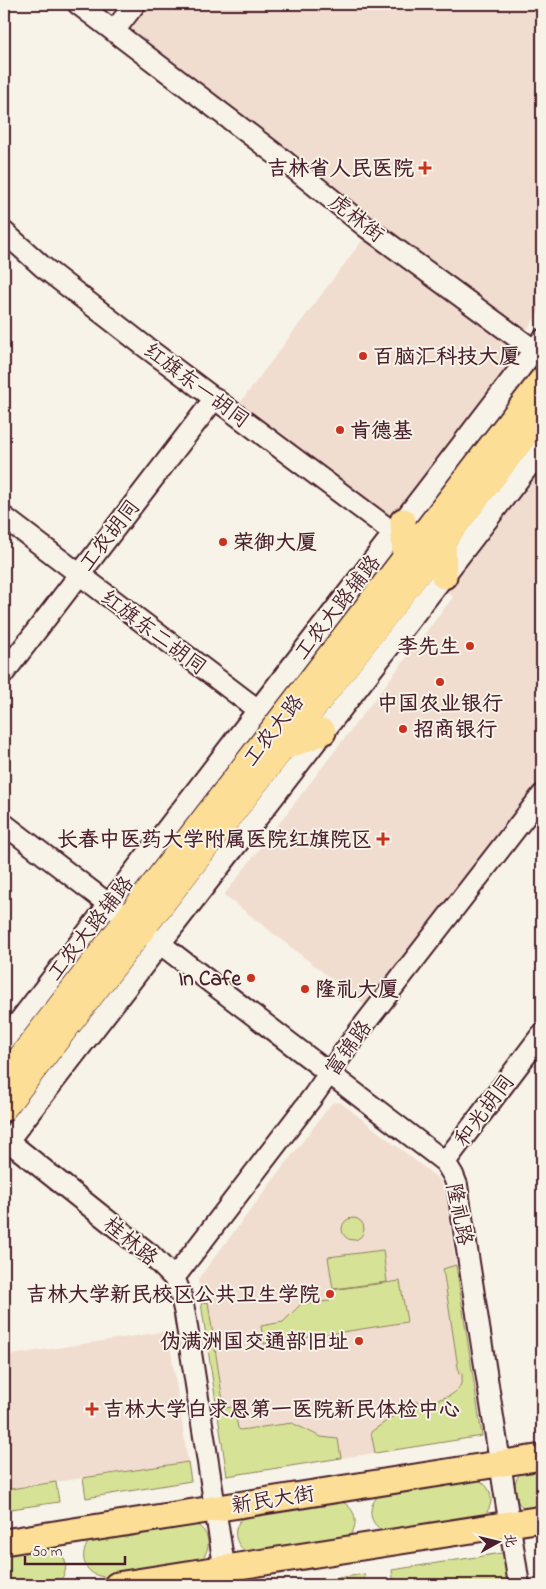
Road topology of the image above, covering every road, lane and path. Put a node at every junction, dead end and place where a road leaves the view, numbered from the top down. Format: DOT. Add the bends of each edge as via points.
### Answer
graph roads {
  1 [pos="78,4"];
  2 [pos="135,4"];
  3 [pos="114,31"];
  4 [pos="4,232"];
  5 [pos="540,348"];
  6 [pos="542,380"];
  7 [pos="216,398"];
  8 [pos="542,413"];
  9 [pos="542,449"];
  10 [pos="4,516"];
  11 [pos="398,527"];
  12 [pos="444,540"];
  13 [pos="405,559"];
  14 [pos="79,574"];
  15 [pos="444,576"];
  16 [pos="4,673"];
  17 [pos="258,710"];
  18 [pos="323,732"];
  19 [pos="282,748"];
  20 [pos="542,795"];
  21 [pos="4,824"];
  22 [pos="135,924"];
  23 [pos="542,1034"];
  24 [pos="4,1041"];
  25 [pos="328,1074"];
  26 [pos="4,1079"];
  27 [pos="4,1108"];
  28 [pos="6,1144"];
  29 [pos="445,1162"];
  30 [pos="174,1278"];
  31 [pos="542,1457"];
  32 [pos="500,1464"];
  33 [pos="215,1508"];
  34 [pos="542,1519"];
  35 [pos="509,1524"];
  36 [pos="4,1542"];
  37 [pos="226,1577"];
  38 [pos="117,1585"];
  39 [pos="519,1585"];
  1 -- 3 [label="street, 虎林街"];
  2 -- 3 [label="street"];
  3 -- 5 [label="street, 虎林街" via="366,226"];
  4 -- 7 [label="street, 红旗东一胡同" via="43,267"];
  5 -- 11 [label="street, 工农大路辅路"];
  6 -- 13 [label="main road, 工农大路"];
  7 -- 11 [label="street, 红旗东一胡同"];
  7 -- 14 [label="street, 工农胡同"];
  8 -- 12 [label="main road, 工农大路"];
  9 -- 15 [label="street, 工农大路辅路"];
  10 -- 14 [label="street, 红旗东二胡同"];
  11 -- 13 [label="main road"];
  11 -- 17 [label="street, 工农大路辅路"];
  12 -- 15 [label="main road"];
  12 -- 19 [label="main road, 工农大路"];
  13 -- 22 [label="main road, 工农大路"];
  14 -- 16 [label="street, 工农胡同"];
  14 -- 17 [label="street, 红旗东二胡同"];
  15 -- 18 [label="street, 工农大路辅路"];
  17 -- 22 [label="street, 工农大路辅路"];
  18 -- 19 [label="main road"];
  18 -- 22 [label="street, 工农大路辅路"];
  19 -- 22 [label="main road, 工农大路"];
  20 -- 25 [label="street, 富锦路"];
  21 -- 22 [label="street, 隆礼路"];
  22 -- 24 [label="street, 工农大路辅路"];
  22 -- 25 [label="street, 隆礼路"];
  22 -- 26 [label="main road, 工农大路"];
  22 -- 27 [label="main road, 工农大路"];
  22 -- 28 [label="street, 工农大路辅路"];
  23 -- 29 [label="street, 和光胡同"];
  25 -- 29 [label="street, 隆礼路"];
  25 -- 30 [label="street, 富锦路"];
  28 -- 30 [label="street, 桂林路" via="150,1255"];
  29 -- 32 [label="street, 隆礼路" via="457,1184"];
  30 -- 33 [label="street, 桂林路" via="185,1314"];
  31 -- 32 [label="main road, 新民大街"];
  32 -- 33 [label="main road, 新民大街"];
  32 -- 35 [label="street, 隆礼路"];
  33 -- 36 [label="main road, 新民大街"];
  33 -- 37 [label="street, 桂林路"];
  34 -- 35 [label="main road"];
  35 -- 37 [label="main road"];
  35 -- 39 [label="street, 隆礼路"];
  37 -- 38 [label="main road"];
}
